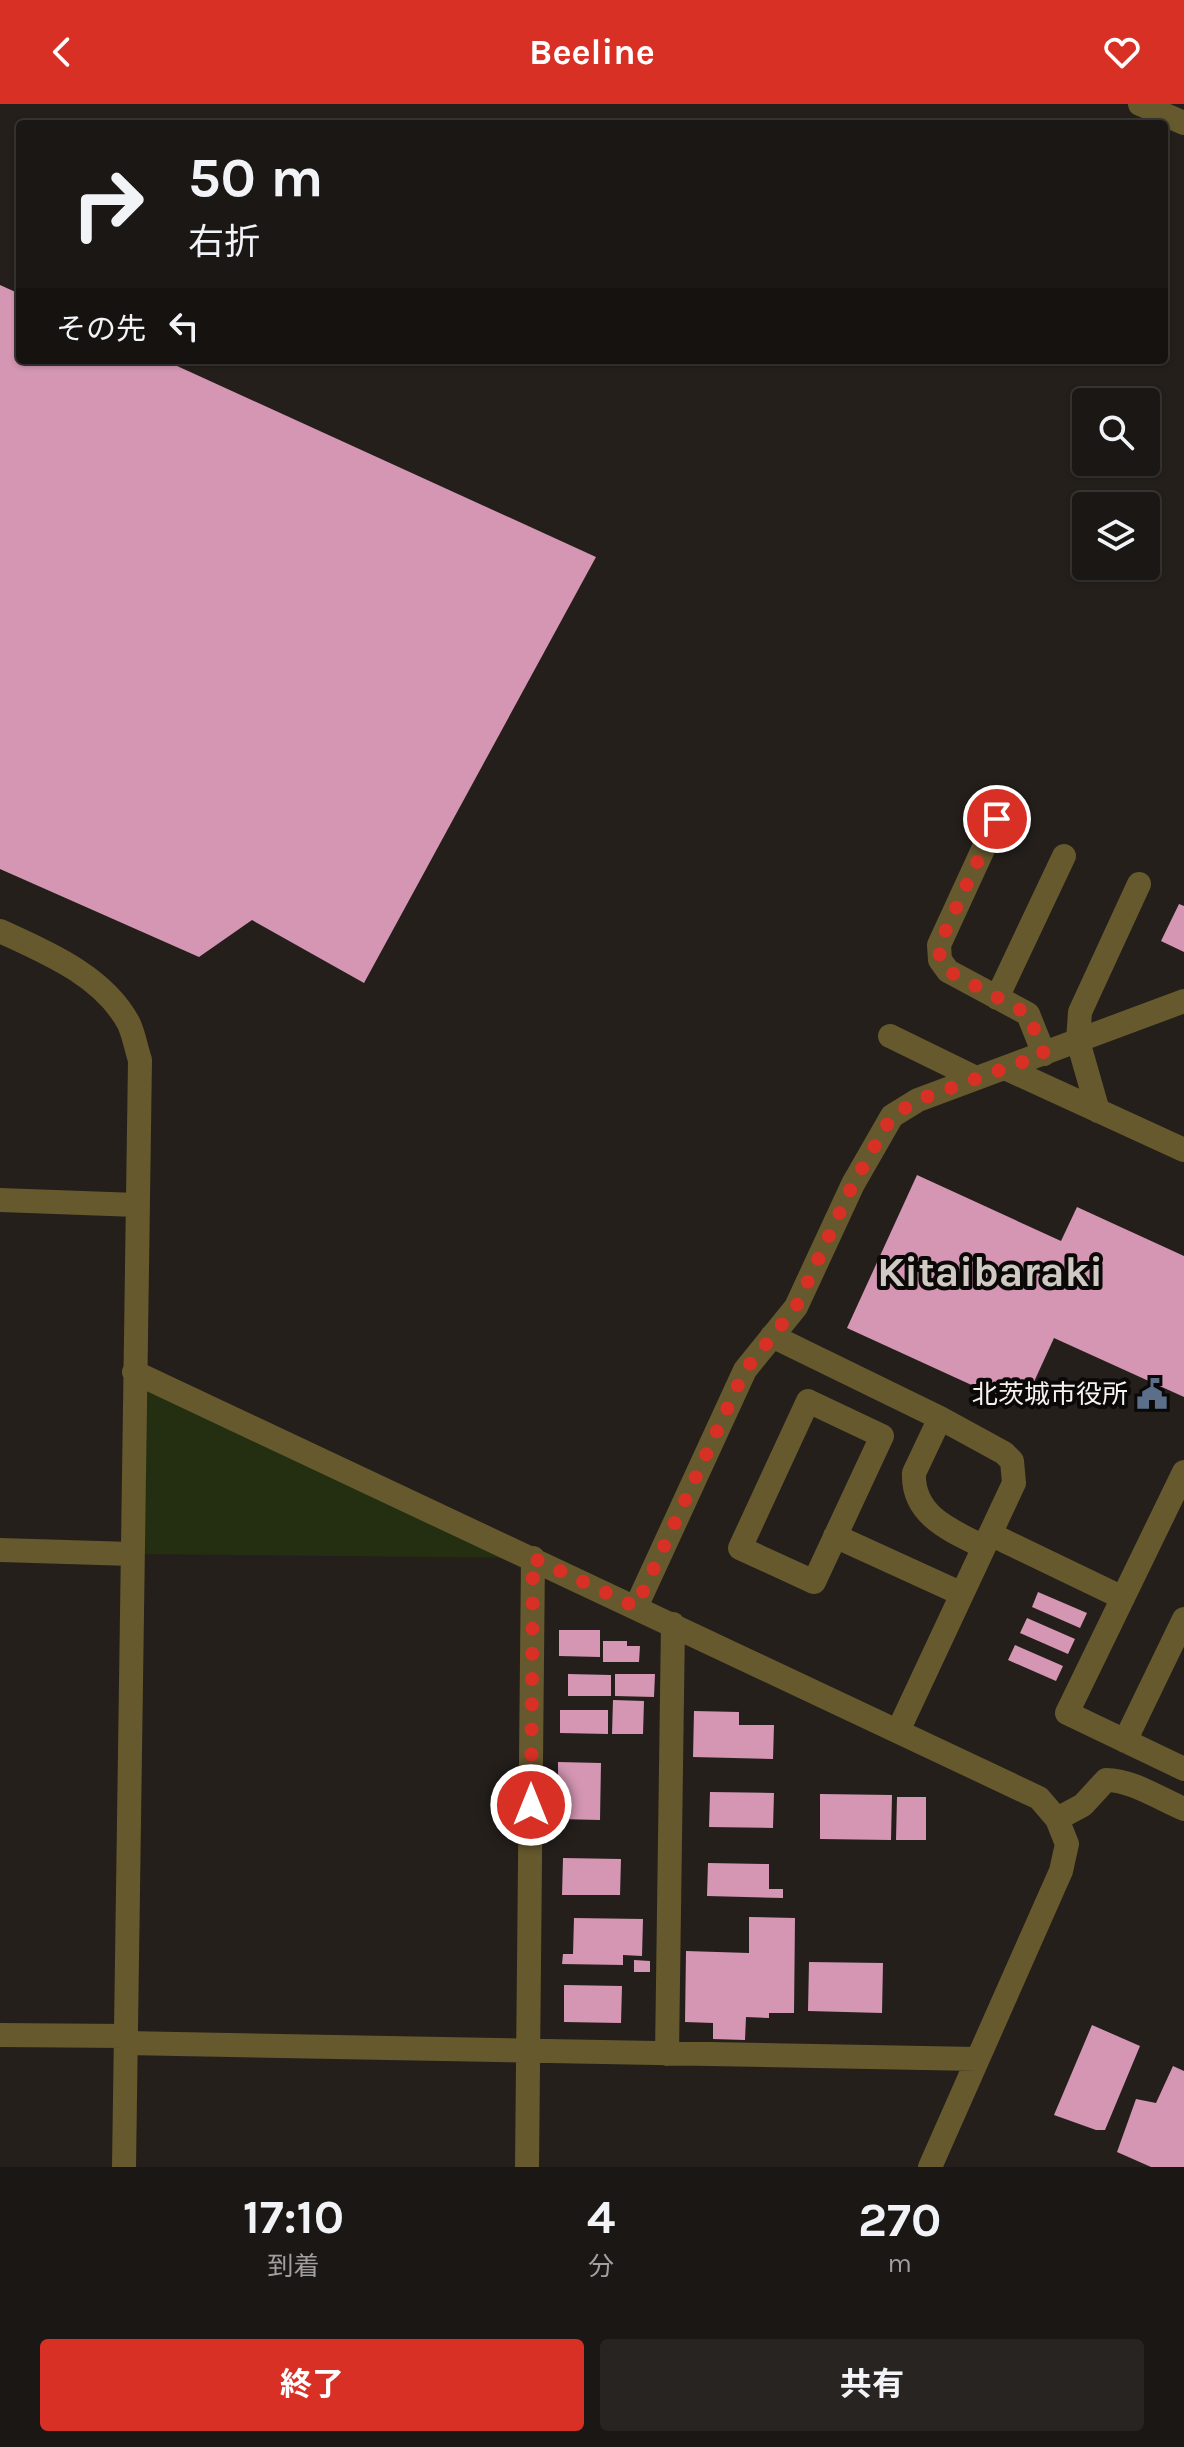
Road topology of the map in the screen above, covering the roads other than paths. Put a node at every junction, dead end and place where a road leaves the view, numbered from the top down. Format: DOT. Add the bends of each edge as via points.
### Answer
graph roads {
  1 [pos="1140,104"];
  2 [pos="1184,123"];
  3 [pos="997,819"];
  4 [pos="1064,856"];
  5 [pos="1139,884"];
  6 [pos="0,931"];
  7 [pos="997,998"];
  8 [pos="1184,1001"];
  9 [pos="890,1036"];
  10 [pos="1078,1041"];
  11 [pos="1044,1054"];
  12 [pos="1005,1068"];
  13 [pos="976,1078"];
  14 [pos="1098,1111"];
  15 [pos="1184,1150"];
  16 [pos="0,1200"];
  17 [pos="137,1205"];
  18 [pos="772,1336"];
  19 [pos="134,1372"];
  20 [pos="940,1418"];
  21 [pos="1184,1472"];
  22 [pos="835,1536"];
  23 [pos="987,1541"];
  24 [pos="0,1550"];
  25 [pos="132,1554"];
  26 [pos="533,1558"];
  27 [pos="962,1594"];
  28 [pos="1123,1598"];
  29 [pos="636,1607"];
  30 [pos="1184,1619"];
  31 [pos="673,1624"];
  32 [pos="898,1731"];
  33 [pos="1125,1741"];
  34 [pos="1184,1769"];
  35 [pos="1184,1808"];
  36 [pos="1057,1819"];
  37 [pos="0,2035"];
  38 [pos="125,2040"];
  39 [pos="529,2051"];
  40 [pos="667,2054"];
  41 [pos="977,2059"];
  42 [pos="124,2167"];
  43 [pos="527,2167"];
  44 [pos="930,2167"];
  1 -- 2 [label="street"];
  3 -- 7 [label="street" via="939,945 948,971"];
  4 -- 7 [label="street"];
  5 -- 10 [label="street" via="1080,1012"];
  6 -- 17 [label="street" via="67,962 129,1024 140,1060"];
  7 -- 11 [label="street" via="1028,1014"];
  8 -- 10 [label="street"];
  9 -- 13 [label="street"];
  10 -- 11 [label="street"];
  10 -- 14 [label="street"];
  11 -- 12 [label="street"];
  12 -- 13 [label="street"];
  12 -- 14 [label="street"];
  13 -- 18 [label="street" via="892,1116 853,1184 796,1307"];
  14 -- 15 [label="street"];
  16 -- 17 [label="street"];
  17 -- 19 [label="street"];
  18 -- 20 [label="street"];
  18 -- 29 [label="street" via="745,1370"];
  19 -- 25 [label="street"];
  19 -- 26 [label="street"];
  20 -- 23 [label="street" via="1012,1461 1014,1483"];
  20 -- 23 [label="street" via="914,1481 939,1525"];
  21 -- 28 [label="street"];
  22 -- 22 [label="street" via="814,1582 740,1548 808,1401 882,1436"];
  22 -- 27 [label="street"];
  23 -- 27 [label="street"];
  23 -- 28 [label="street"];
  24 -- 25 [label="street"];
  25 -- 38 [label="street"];
  26 -- 29 [label="street"];
  26 -- 39 [label="street"];
  27 -- 32 [label="street"];
  28 -- 33 [label="street" via="1067,1713"];
  29 -- 31 [label="street"];
  30 -- 33 [label="street"];
  31 -- 32 [label="street"];
  31 -- 40 [label="street"];
  32 -- 36 [label="street" via="1039,1798"];
  33 -- 34 [label="street"];
  35 -- 36 [label="street" via="1106,1780 1083,1805"];
  36 -- 41 [label="street" via="1067,1844 1061,1871"];
  37 -- 38 [label="street"];
  38 -- 39 [label="street"];
  38 -- 42 [label="street"];
  39 -- 40 [label="street"];
  39 -- 43 [label="street"];
  40 -- 41 [label="street"];
  41 -- 44 [label="street"];
}
